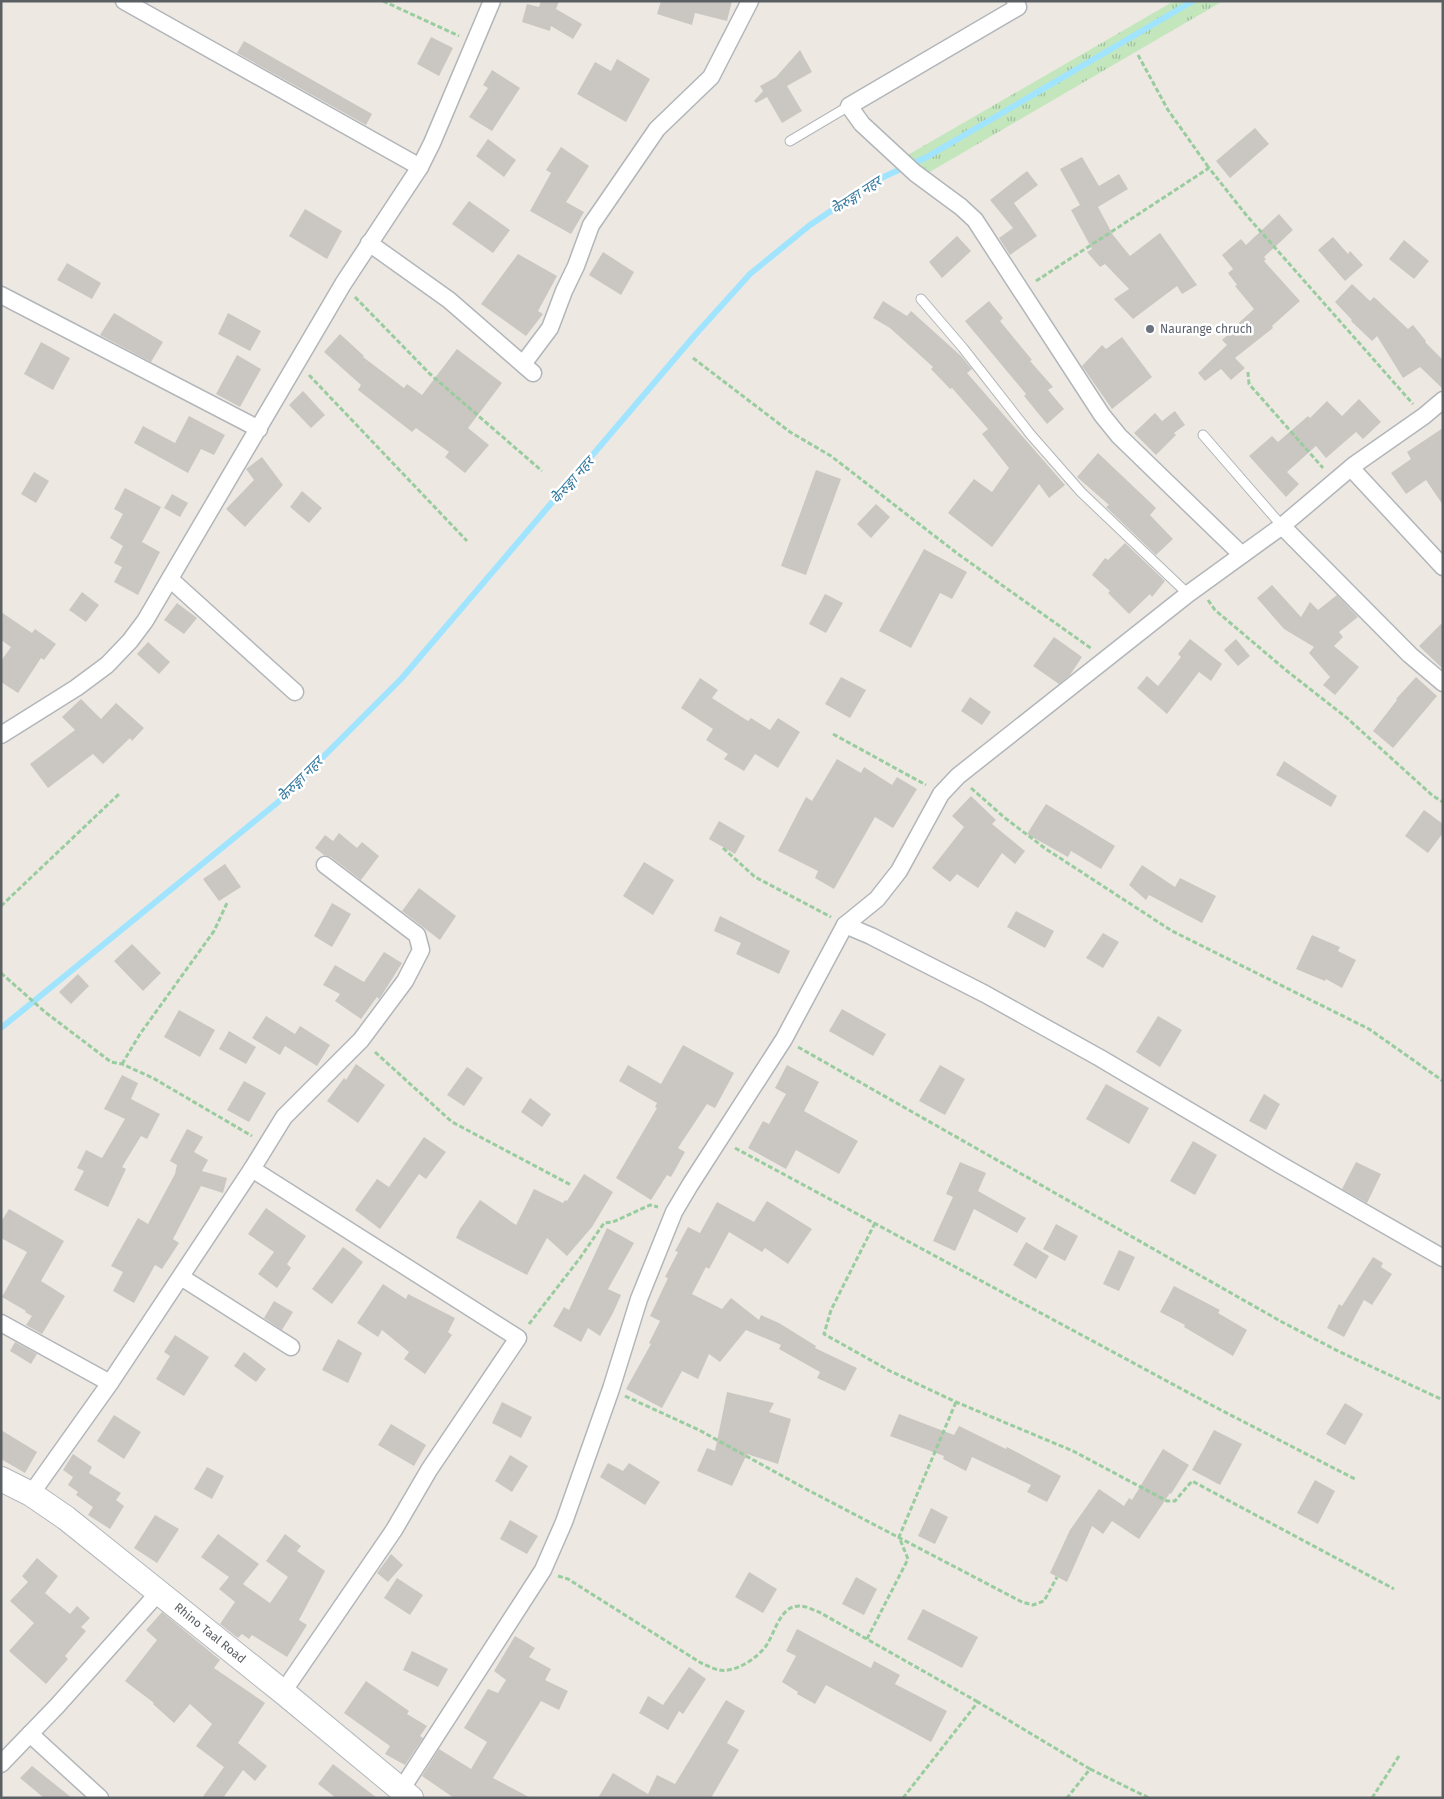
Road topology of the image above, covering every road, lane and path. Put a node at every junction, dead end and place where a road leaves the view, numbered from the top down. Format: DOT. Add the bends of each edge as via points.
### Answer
graph roads {
  1 [pos="124,1"];
  2 [pos="382,1"];
  3 [pos="492,1"];
  4 [pos="750,1"];
  5 [pos="1021,3"];
  6 [pos="474,40"];
  7 [pos="1138,55"];
  8 [pos="849,106"];
  9 [pos="790,141"];
  10 [pos="420,167"];
  11 [pos="1208,168"];
  12 [pos="369,243"];
  13 [pos="343,284"];
  14 [pos="1021,291"];
  15 [pos="1,296"];
  16 [pos="921,299"];
  17 [pos="693,358"];
  18 [pos="297,361"];
  19 [pos="1248,372"];
  20 [pos="1443,400"];
  21 [pos="1424,416"];
  22 [pos="259,429"];
  23 [pos="1203,435"];
  24 [pos="1351,468"];
  25 [pos="542,471"];
  26 [pos="1335,482"];
  27 [pos="1282,526"];
  28 [pos="467,541"];
  29 [pos="1242,555"];
  30 [pos="1443,566"];
  31 [pos="170,579"];
  32 [pos="1193,591"];
  33 [pos="1107,659"];
  34 [pos="1443,684"];
  35 [pos="295,692"];
  36 [pos="833,734"];
  37 [pos="1,735"];
  38 [pos="958,776"];
  39 [pos="119,794"];
  40 [pos="941,794"];
  41 [pos="1443,802"];
  42 [pos="723,848"];
  43 [pos="324,865"];
  44 [pos="227,903"];
  45 [pos="1,906"];
  46 [pos="845,925"];
  47 [pos="1,973"];
  48 [pos="784,1039"];
  49 [pos="361,1040"];
  50 [pos="122,1064"];
  51 [pos="1443,1081"];
  52 [pos="719,1139"];
  53 [pos="266,1145"];
  54 [pos="252,1169"];
  55 [pos="571,1185"];
  56 [pos="674,1212"];
  57 [pos="875,1223"];
  58 [pos="1443,1258"];
  59 [pos="182,1277"];
  60 [pos="1,1323"];
  61 [pos="518,1338"];
  62 [pos="292,1347"];
  63 [pos="110,1383"];
  64 [pos="611,1389"];
  65 [pos="1443,1400"];
  66 [pos="956,1402"];
  67 [pos="1355,1479"];
  68 [pos="1,1480"];
  69 [pos="31,1494"];
  70 [pos="898,1537"];
  71 [pos="543,1570"];
  72 [pos="1057,1577"];
  73 [pos="1394,1589"];
  74 [pos="159,1592"];
  75 [pos="867,1639"];
  76 [pos="283,1692"];
  77 [pos="978,1702"];
  78 [pos="30,1734"];
  79 [pos="1399,1756"];
  80 [pos="1,1764"];
  81 [pos="1090,1769"];
  82 [pos="406,1794"];
  83 [pos="100,1798"];
  84 [pos="903,1798"];
  85 [pos="1067,1798"];
  86 [pos="1149,1798"];
  87 [pos="1372,1798"];
  1 -- 10 [label="street"];
  2 -- 6 [label="path"];
  3 -- 6 [label="street"];
  4 -- 12 [label="street" via="711,77 657,129 591,225 550,328 528,369 449,300"];
  5 -- 8 [label="street"];
  6 -- 10 [label="street"];
  7 -- 11 [label="path" via="1168,110"];
  8 -- 9 [label="lane"];
  8 -- 14 [label="street" via="862,124 916,174 976,220"];
  10 -- 12 [label="street"];
  11 -- 14 [label="path"];
  11 -- 21 [label="path"];
  12 -- 13 [label="street"];
  13 -- 18 [label="street"];
  13 -- 25 [label="path" via="430,374"];
  14 -- 29 [label="street" via="1119,436"];
  15 -- 22 [label="street"];
  16 -- 32 [label="lane" via="1081,492"];
  17 -- 33 [label="path" via="790,432 831,456 958,554"];
  18 -- 22 [label="street"];
  18 -- 28 [label="path"];
  19 -- 26 [label="path" via="1249,384"];
  20 -- 21 [label="street"];
  21 -- 24 [label="street"];
  22 -- 31 [label="street"];
  23 -- 27 [label="lane"];
  24 -- 26 [label="street"];
  24 -- 30 [label="street"];
  26 -- 27 [label="street"];
  27 -- 29 [label="street"];
  27 -- 34 [label="street"];
  29 -- 32 [label="street"];
  31 -- 35 [label="street"];
  31 -- 37 [label="street" via="145,621 107,665"];
  32 -- 33 [label="street"];
  32 -- 41 [label="path"];
  33 -- 38 [label="street"];
  36 -- 40 [label="path"];
  38 -- 40 [label="street"];
  38 -- 51 [label="path" via="1004,818 1046,850 1172,931 1368,1029"];
  39 -- 45 [label="path"];
  40 -- 46 [label="street" via="899,871 877,899"];
  42 -- 46 [label="path" via="755,877"];
  43 -- 49 [label="street" via="417,935 421,950 405,981"];
  44 -- 50 [label="path" via="214,931"];
  46 -- 48 [label="street"];
  46 -- 58 [label="street" via="985,994 1100,1058"];
  47 -- 50 [label="path" via="44,1012 111,1062"];
  48 -- 52 [label="street"];
  48 -- 65 [label="path" via="1282,1322"];
  49 -- 53 [label="street" via="284,1117"];
  49 -- 55 [label="path" via="452,1122"];
  50 -- 53 [label="path" via="153,1078"];
  52 -- 56 [label="street"];
  52 -- 57 [label="path"];
  53 -- 54 [label="street"];
  54 -- 59 [label="street"];
  54 -- 61 [label="street"];
  56 -- 61 [label="path" via="650,1205 604,1223"];
  56 -- 64 [label="street" via="639,1299"];
  57 -- 66 [label="path" via="831,1310 824,1334 890,1371"];
  57 -- 67 [label="path"];
  59 -- 62 [label="street"];
  59 -- 63 [label="street"];
  60 -- 63 [label="street"];
  61 -- 76 [label="street" via="429,1470 394,1530"];
  63 -- 69 [label="street"];
  64 -- 70 [label="path" via="700,1430"];
  64 -- 71 [label="street" via="564,1522"];
  66 -- 70 [label="path"];
  66 -- 73 [label="path" via="1073,1451 1167,1501 1175,1501 1192,1480"];
  68 -- 69 [label="street, Rhino Taal Road"];
  69 -- 74 [label="street, Rhino Taal Road"];
  70 -- 72 [label="path" via="1032,1605 1044,1602"];
  70 -- 75 [label="path" via="908,1559"];
  71 -- 75 [label="path" via="568,1579 701,1663 720,1670 736,1668 752,1659 766,1646 780,1617 800,1606 819,1612"];
  71 -- 82 [label="street"];
  74 -- 76 [label="street, Rhino Taal Road"];
  74 -- 78 [label="street"];
  75 -- 77 [label="path"];
  76 -- 82 [label="street, Rhino Taal Road"];
  77 -- 81 [label="path"];
  77 -- 84 [label="path"];
  78 -- 80 [label="street"];
  78 -- 83 [label="street"];
  79 -- 87 [label="path"];
  81 -- 85 [label="path"];
  81 -- 86 [label="path"];
}
